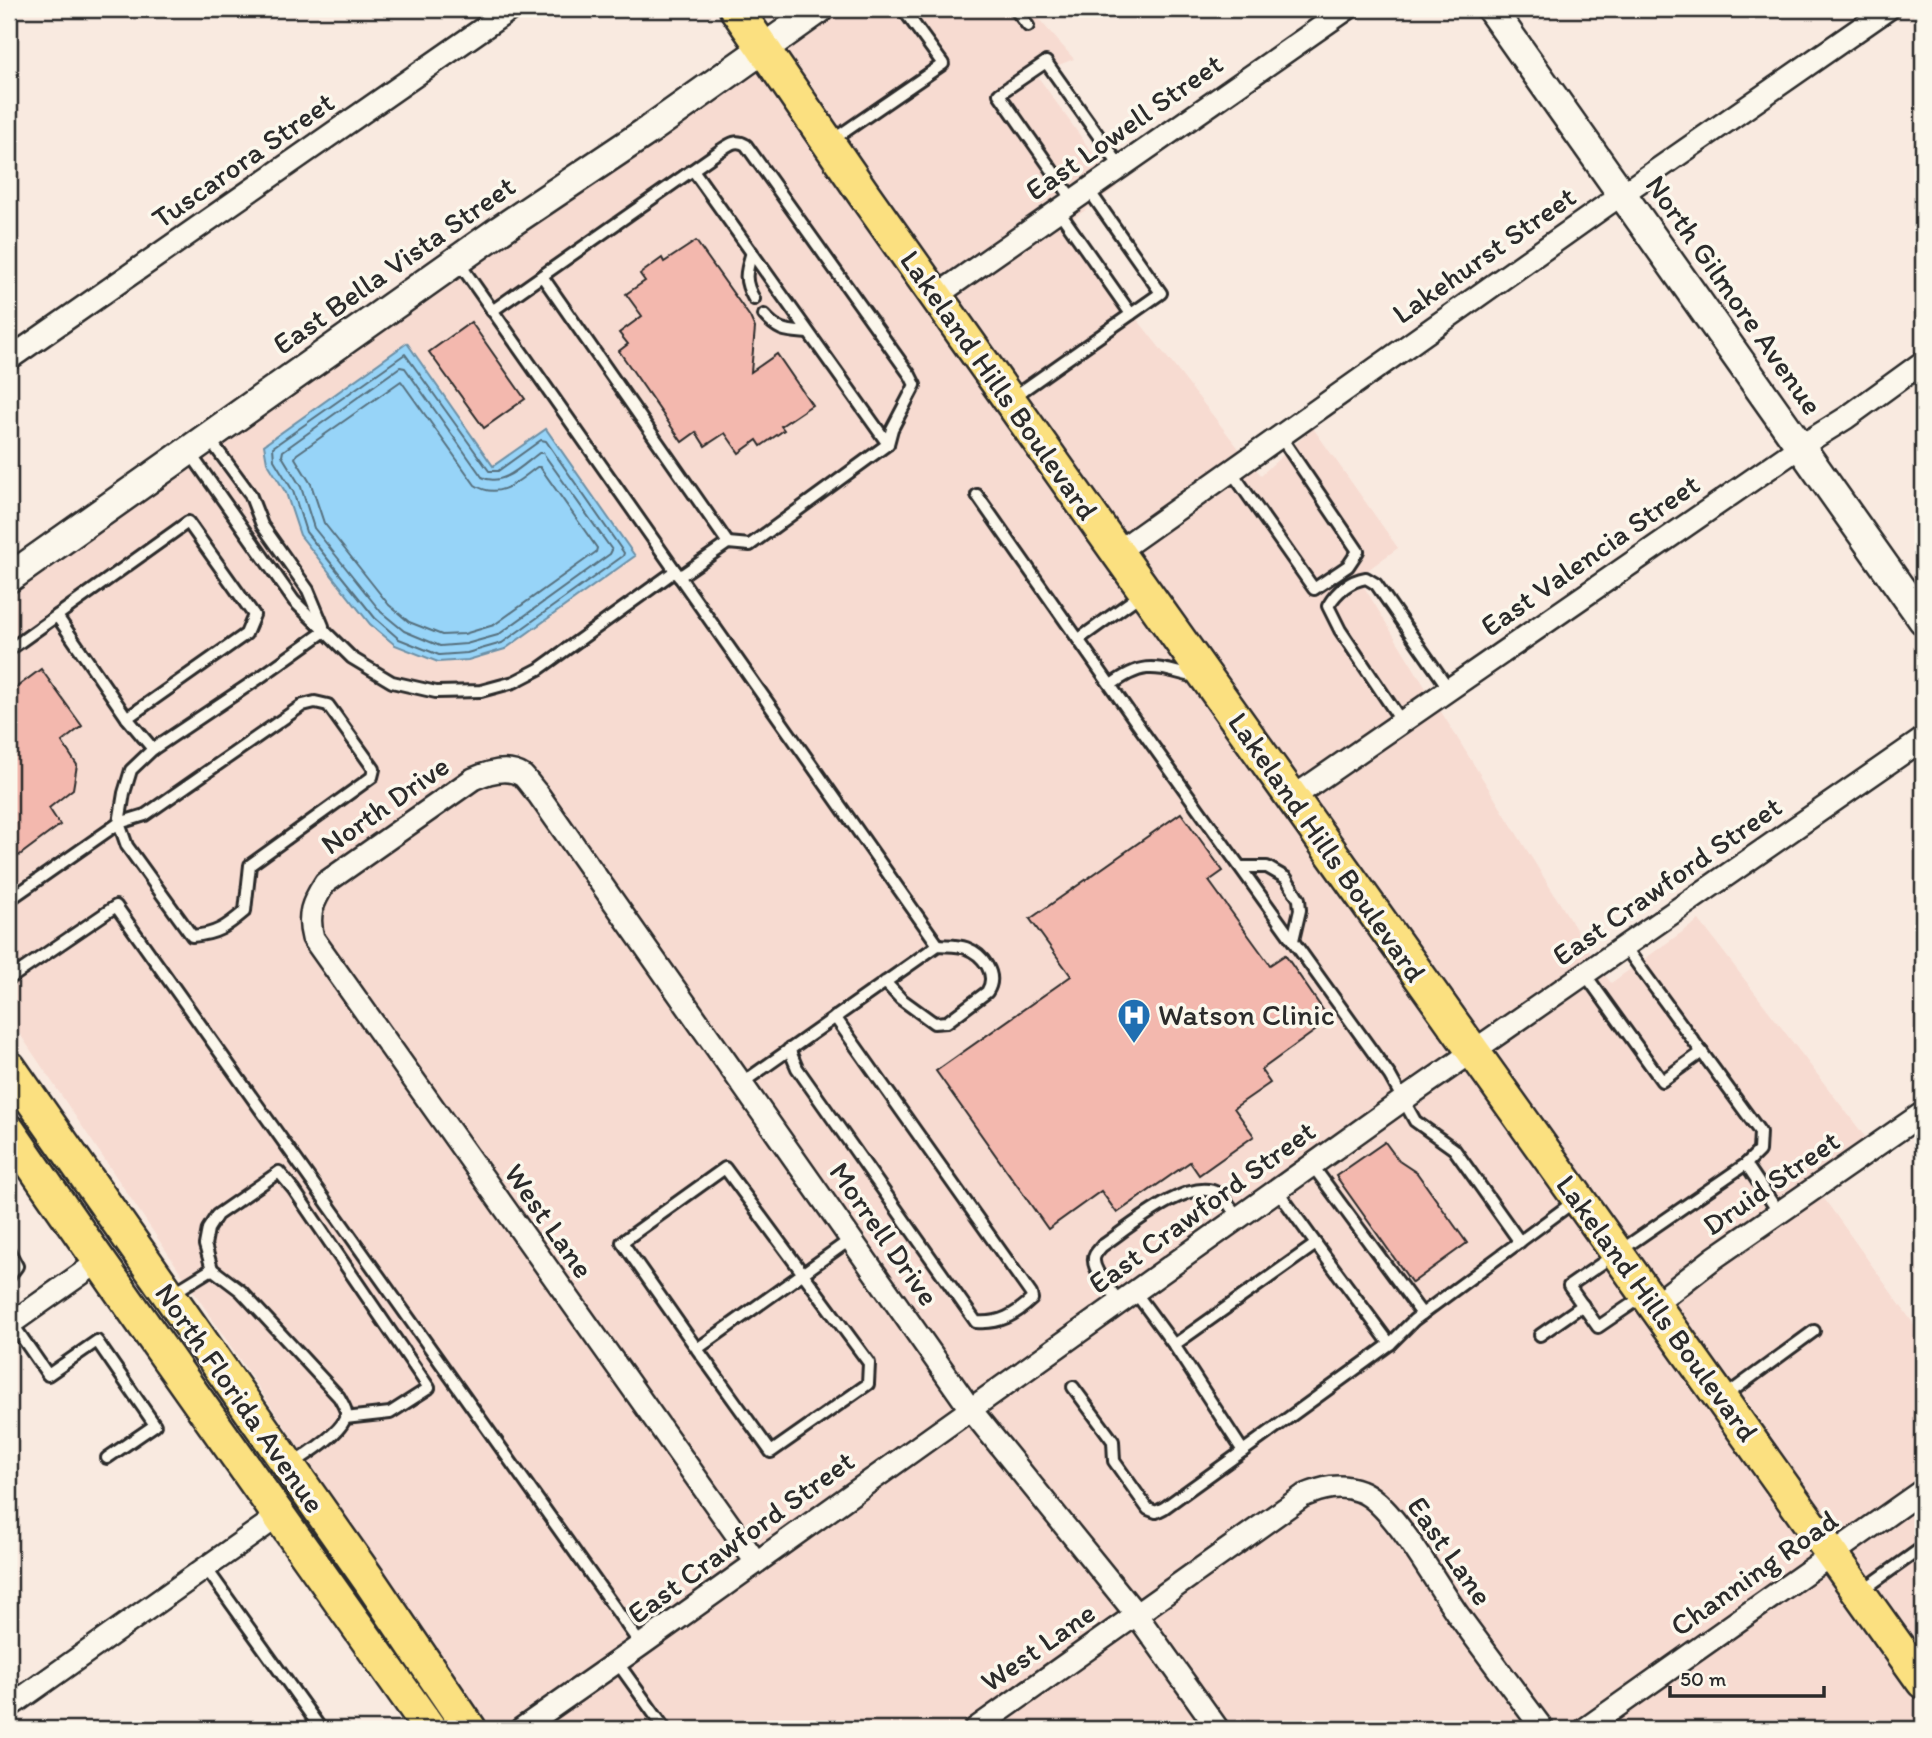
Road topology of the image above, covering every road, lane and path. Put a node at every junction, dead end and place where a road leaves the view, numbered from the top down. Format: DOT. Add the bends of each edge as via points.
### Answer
graph roads {
  1 [pos="511,9"];
  2 [pos="736,9"];
  3 [pos="819,9"];
  4 [pos="903,9"];
  5 [pos="1015,9"];
  6 [pos="1347,9"];
  7 [pos="1491,9"];
  8 [pos="1888,9"];
  9 [pos="1028,26"];
  10 [pos="764,49"];
  11 [pos="828,142"];
  12 [pos="1120,166"];
  13 [pos="693,170"];
  14 [pos="1622,194"];
  15 [pos="1073,200"];
  16 [pos="752,252"];
  17 [pos="457,260"];
  18 [pos="542,276"];
  19 [pos="936,296"];
  20 [pos="754,299"];
  21 [pos="492,311"];
  22 [pos="1131,314"];
  23 [pos="764,315"];
  24 [pos="808,333"];
  25 [pos="9,359"];
  26 [pos="1923,362"];
  27 [pos="1010,400"];
  28 [pos="1280,436"];
  29 [pos="199,444"];
  30 [pos="888,444"];
  31 [pos="1801,446"];
  32 [pos="1231,471"];
  33 [pos="977,495"];
  34 [pos="255,506"];
  35 [pos="236,519"];
  36 [pos="728,543"];
  37 [pos="1117,552"];
  38 [pos="677,574"];
  39 [pos="9,578"];
  40 [pos="1146,592"];
  41 [pos="57,616"];
  42 [pos="1923,620"];
  43 [pos="325,632"];
  44 [pos="1079,639"];
  45 [pos="9,650"];
  46 [pos="1208,680"];
  47 [pos="1111,685"];
  48 [pos="1449,689"];
  49 [pos="127,718"];
  50 [pos="1402,722"];
  51 [pos="1923,739"];
  52 [pos="153,749"];
  53 [pos="508,771"];
  54 [pos="1292,798"];
  55 [pos="119,823"];
  56 [pos="1241,867"];
  57 [pos="9,900"];
  58 [pos="312,908"];
  59 [pos="1293,940"];
  60 [pos="938,945"];
  61 [pos="1625,947"];
  62 [pos="1586,974"];
  63 [pos="9,979"];
  64 [pos="885,982"];
  65 [pos="835,1017"];
  66 [pos="789,1049"];
  67 [pos="1473,1052"];
  68 [pos="1702,1052"];
  69 [pos="9,1067"];
  70 [pos="742,1083"];
  71 [pos="1403,1100"];
  72 [pos="1923,1113"];
  73 [pos="9,1131"];
  74 [pos="1746,1164"];
  75 [pos="1312,1165"];
  76 [pos="1277,1190"];
  77 [pos="1578,1199"];
  78 [pos="1779,1213"];
  79 [pos="1238,1218"];
  80 [pos="851,1239"];
  81 [pos="1520,1242"];
  82 [pos="1316,1244"];
  83 [pos="9,1251"];
  84 [pos="1617,1253"];
  85 [pos="99,1262"];
  86 [pos="212,1269"];
  87 [pos="803,1273"];
  88 [pos="9,1277"];
  89 [pos="168,1296"];
  90 [pos="1128,1297"];
  91 [pos="1651,1299"];
  92 [pos="1583,1305"];
  93 [pos="1422,1314"];
  94 [pos="10,1324"];
  95 [pos="1814,1331"];
  96 [pos="1540,1335"];
  97 [pos="1390,1344"];
  98 [pos="1174,1345"];
  99 [pos="697,1349"];
  100 [pos="1073,1387"];
  101 [pos="1722,1399"];
  102 [pos="971,1409"];
  103 [pos="345,1418"];
  104 [pos="256,1422"];
  105 [pos="1243,1451"];
  106 [pos="107,1458"];
  107 [pos="288,1466"];
  108 [pos="1923,1490"];
  109 [pos="280,1515"];
  110 [pos="300,1545"];
  111 [pos="1923,1547"];
  112 [pos="1832,1554"];
  113 [pos="755,1562"];
  114 [pos="206,1568"];
  115 [pos="1860,1592"];
  116 [pos="1136,1614"];
  117 [pos="641,1645"];
  118 [pos="617,1662"];
  119 [pos="1919,1668"];
  120 [pos="9,1707"];
  121 [pos="321,1729"];
  122 [pos="429,1729"];
  123 [pos="452,1729"];
  124 [pos="470,1729"];
  125 [pos="521,1729"];
  126 [pos="665,1729"];
  127 [pos="975,1729"];
  128 [pos="1218,1729"];
  129 [pos="1543,1729"];
  130 [pos="1585,1729"];
  1 -- 25 [label="street, Tuscarora Street"];
  2 -- 10 [label="main road, Lakeland Hills Boulevard"];
  3 -- 10 [label="street, East Bella Vista Street"];
  4 -- 11 [label="lane" via="943,64"];
  5 -- 9 [label="lane"];
  6 -- 12 [label="street, East Lowell Street"];
  7 -- 14 [label="street, North Gilmore Avenue"];
  8 -- 14 [label="street, Lakehurst Street"];
  10 -- 11 [label="main road, Lakeland Hills Boulevard"];
  10 -- 17 [label="street, East Bella Vista Street"];
  11 -- 19 [label="main road, Lakeland Hills Boulevard"];
  12 -- 15 [label="street, East Lowell Street"];
  12 -- 15 [label="lane" via="1046,62 999,94"];
  13 -- 16 [label="lane"];
  13 -- 18 [label="lane"];
  13 -- 30 [label="lane" via="734,142 746,145 910,375 915,385"];
  14 -- 28 [label="street, Lakehurst Street"];
  14 -- 31 [label="street, North Gilmore Avenue"];
  15 -- 19 [label="street, East Lowell Street"];
  15 -- 22 [label="lane"];
  15 -- 22 [label="lane" via="1161,293"];
  16 -- 20 [label="lane" via="746,274"];
  16 -- 24 [label="lane"];
  17 -- 21 [label="lane"];
  17 -- 29 [label="street, East Bella Vista Street"];
  18 -- 21 [label="lane"];
  18 -- 36 [label="lane"];
  19 -- 27 [label="main road, Lakeland Hills Boulevard"];
  21 -- 38 [label="lane"];
  22 -- 27 [label="lane"];
  23 -- 24 [label="lane" via="775,327"];
  24 -- 30 [label="lane"];
  26 -- 31 [label="street, East Valencia Street"];
  27 -- 37 [label="main road, Lakeland Hills Boulevard"];
  28 -- 32 [label="street, Lakehurst Street"];
  28 -- 32 [label="lane" via="1358,551 1348,566 1314,589"];
  29 -- 34 [label="lane" via="250,494"];
  29 -- 35 [label="lane"];
  29 -- 39 [label="street, East Bella Vista Street"];
  30 -- 36 [label="lane" via="750,545"];
  31 -- 42 [label="street, North Gilmore Avenue"];
  31 -- 48 [label="street, East Valencia Street"];
  32 -- 37 [label="street, Lakehurst Street"];
  33 -- 44 [label="lane"];
  34 -- 35 [label="lane"];
  34 -- 43 [label="lane" via="262,525 308,590"];
  35 -- 43 [label="lane" via="294,601"];
  36 -- 38 [label="lane"];
  37 -- 40 [label="main road, Lakeland Hills Boulevard"];
  38 -- 43 [label="lane" via="539,669 481,691 436,692 392,682 352,658"];
  38 -- 60 [label="lane"];
  40 -- 44 [label="lane"];
  40 -- 46 [label="main road, Lakeland Hills Boulevard"];
  41 -- 45 [label="lane"];
  41 -- 49 [label="lane"];
  41 -- 49 [label="lane" via="188,522 254,615 246,634"];
  43 -- 52 [label="lane"];
  44 -- 47 [label="lane"];
  46 -- 47 [label="lane" via="1153,667 1123,676"];
  46 -- 54 [label="main road, Lakeland Hills Boulevard"];
  47 -- 56 [label="lane"];
  48 -- 50 [label="street, East Valencia Street"];
  48 -- 50 [label="lane" via="1376,584 1366,578 1355,580 1334,594 1328,606 1340,630"];
  49 -- 52 [label="lane"];
  50 -- 54 [label="street, East Valencia Street"];
  51 -- 61 [label="street, East Crawford Street"];
  52 -- 55 [label="lane" via="131,770"];
  53 -- 58 [label="street, North Drive" via="486,772 473,779 326,883"];
  53 -- 70 [label="street, Morrell Drive" via="523,776 538,794"];
  54 -- 67 [label="main road, Lakeland Hills Boulevard"];
  55 -- 55 [label="lane" via="127,846 192,936 209,934 245,911 250,865 372,777 374,769 328,705 315,702 303,705 145,815"];
  55 -- 57 [label="lane"];
  56 -- 59 [label="lane"];
  56 -- 59 [label="lane" via="1267,867 1286,878 1299,899"];
  58 -- 113 [label="street, West Lane" via="309,926 313,938"];
  59 -- 71 [label="lane"];
  60 -- 64 [label="lane"];
  60 -- 64 [label="lane" via="963,947 981,956 990,972 987,992 947,1022 934,1023 920,1015"];
  61 -- 62 [label="street, East Crawford Street"];
  61 -- 68 [label="lane"];
  62 -- 67 [label="street, East Crawford Street"];
  62 -- 68 [label="lane" via="1662,1080"];
  63 -- 117 [label="lane" via="116,906"];
  64 -- 65 [label="lane"];
  65 -- 66 [label="lane"];
  65 -- 66 [label="lane" via="1031,1294 1023,1307 993,1324 976,1322 797,1068"];
  66 -- 70 [label="lane"];
  67 -- 71 [label="street, East Crawford Street"];
  67 -- 77 [label="main road, Lakeland Hills Boulevard"];
  68 -- 74 [label="lane" via="1760,1132 1759,1151"];
  69 -- 89 [label="main road, North Florida Avenue"];
  70 -- 80 [label="street, Morrell Drive"];
  71 -- 75 [label="street, East Crawford Street"];
  71 -- 81 [label="lane" via="1415,1121 1454,1149"];
  72 -- 78 [label="street, Druid Street"];
  73 -- 85 [label="main road, North Florida Avenue"];
  74 -- 78 [label="lane"];
  74 -- 84 [label="lane"];
  75 -- 76 [label="street, East Crawford Street"];
  75 -- 93 [label="lane"];
  76 -- 79 [label="street, East Crawford Street"];
  76 -- 82 [label="lane"];
  77 -- 81 [label="lane"];
  77 -- 84 [label="main road, Lakeland Hills Boulevard"];
  78 -- 91 [label="street, Druid Street"];
  79 -- 90 [label="street, East Crawford Street"];
  79 -- 90 [label="lane" via="1216,1192 1197,1189 1175,1197 1102,1246 1093,1260 1095,1267"];
  80 -- 87 [label="lane"];
  80 -- 102 [label="street, Morrell Drive"];
  81 -- 93 [label="lane"];
  82 -- 97 [label="lane"];
  82 -- 98 [label="lane"];
  83 -- 88 [label="lane" via="18,1266"];
  84 -- 91 [label="main road, Lakeland Hills Boulevard"];
  84 -- 92 [label="lane" via="1569,1286"];
  85 -- 94 [label="street"];
  85 -- 104 [label="main road" via="108,1258 119,1261 211,1385"];
  85 -- 109 [label="main road, North Florida Avenue"];
  86 -- 89 [label="lane"];
  86 -- 103 [label="lane" via="241,1291 339,1397"];
  86 -- 103 [label="lane" via="205,1245 217,1215 279,1172 429,1388 390,1413"];
  87 -- 99 [label="lane"];
  87 -- 99 [label="lane" via="869,1363 868,1384 771,1452"];
  87 -- 99 [label="lane" via="724,1168 622,1242"];
  89 -- 104 [label="main road, North Florida Avenue"];
  90 -- 98 [label="lane"];
  90 -- 102 [label="street, East Crawford Street"];
  91 -- 92 [label="lane" via="1598,1327"];
  91 -- 101 [label="main road, Lakeland Hills Boulevard"];
  92 -- 96 [label="lane"];
  93 -- 97 [label="lane"];
  94 -- 106 [label="lane" via="48,1375 97,1341 155,1425"];
  95 -- 101 [label="lane"];
  97 -- 105 [label="lane"];
  98 -- 105 [label="lane"];
  100 -- 105 [label="lane" via="1113,1441 1114,1461 1153,1511 1164,1508"];
  101 -- 112 [label="main road, Lakeland Hills Boulevard"];
  102 -- 113 [label="street, East Crawford Street"];
  102 -- 116 [label="street, Morrell Drive"];
  103 -- 107 [label="lane" via="330,1436"];
  104 -- 107 [label="main road, North Florida Avenue"];
  107 -- 124 [label="main road, North Florida Avenue"];
  108 -- 112 [label="street, Channing Road"];
  109 -- 110 [label="main road, North Florida Avenue"];
  109 -- 114 [label="street"];
  110 -- 122 [label="main road, North Florida Avenue"];
  110 -- 123 [label="main road" via="336,1569"];
  111 -- 115 [label="lane"];
  112 -- 115 [label="main road, Lakeland Hills Boulevard"];
  112 -- 130 [label="street, Channing Road"];
  113 -- 117 [label="street, East Crawford Street"];
  114 -- 120 [label="street"];
  114 -- 121 [label="lane"];
  115 -- 119 [label="main road, Lakeland Hills Boulevard"];
  116 -- 127 [label="street, West Lane"];
  116 -- 128 [label="street, Morrell Drive"];
  116 -- 129 [label="street, East Lane" via="1303,1496 1340,1486 1362,1491 1395,1521"];
  117 -- 118 [label="street, East Crawford Street"];
  118 -- 125 [label="street, East Crawford Street"];
  118 -- 126 [label="lane"];
}
